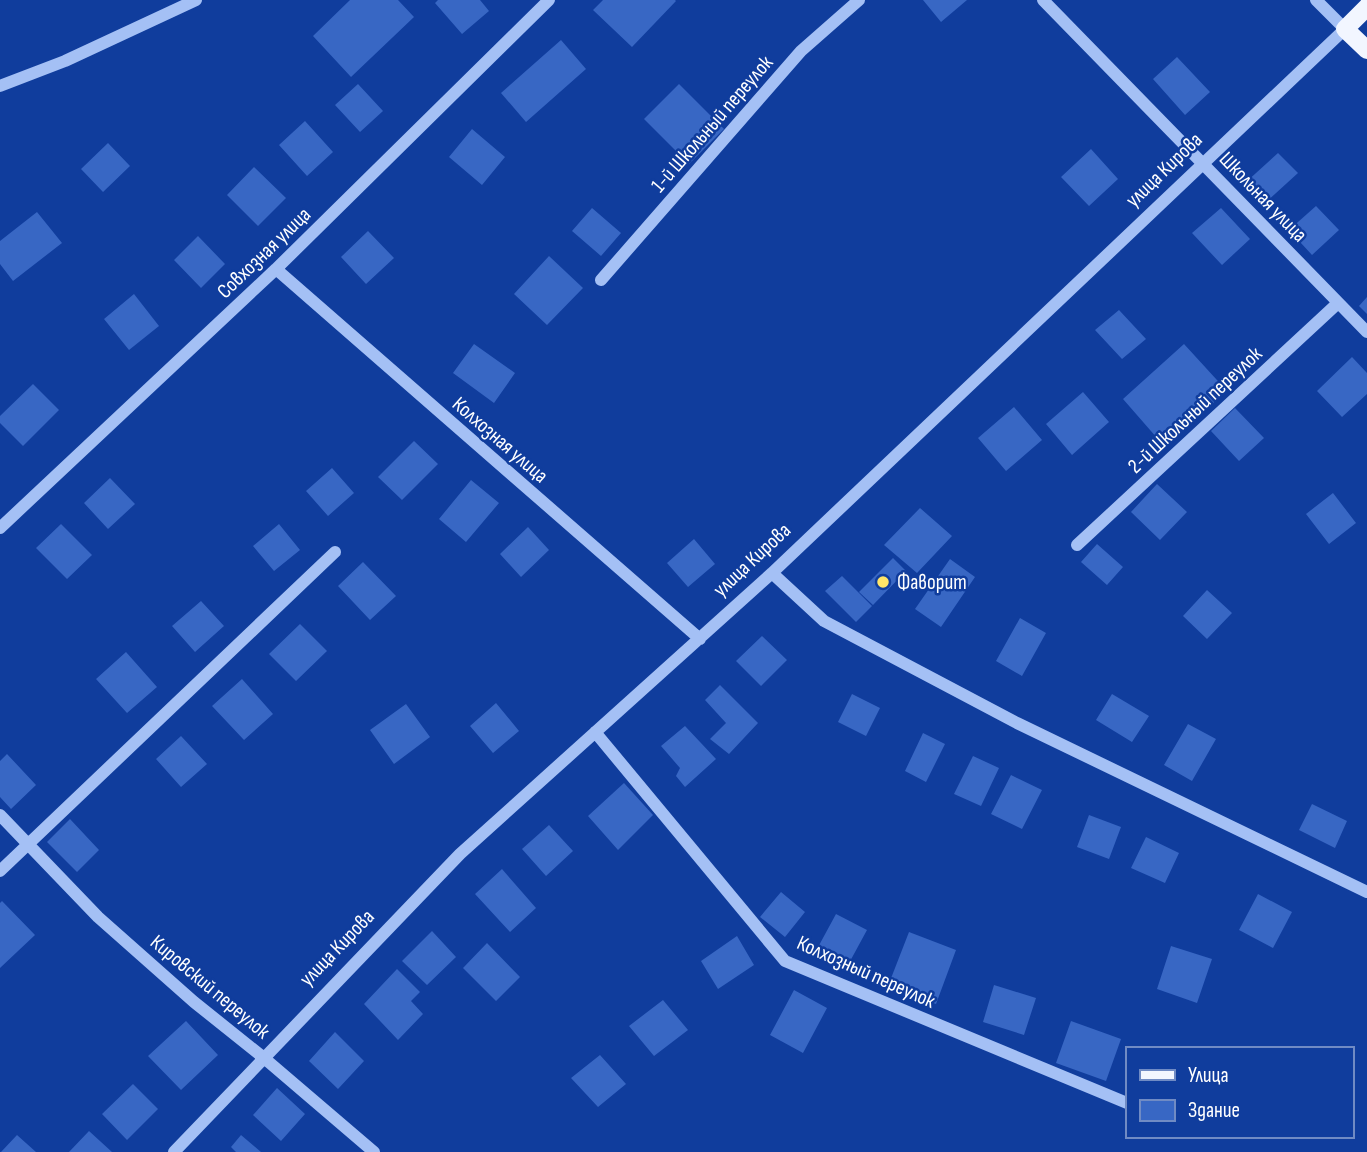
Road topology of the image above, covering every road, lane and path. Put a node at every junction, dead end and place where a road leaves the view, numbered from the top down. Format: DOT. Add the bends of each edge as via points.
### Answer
graph roads {
  1 [pos="196,0"];
  2 [pos="549,0"];
  3 [pos="859,0"];
  4 [pos="1043,0"];
  5 [pos="1315,0"];
  6 [pos="1367,7"];
  7 [pos="1345,29"];
  8 [pos="1367,50"];
  9 [pos="0,86"];
  10 [pos="1204,164"];
  11 [pos="276,269"];
  12 [pos="601,280"];
  13 [pos="1338,303"];
  14 [pos="1367,332"];
  15 [pos="0,528"];
  16 [pos="1077,545"];
  17 [pos="335,552"];
  18 [pos="772,573"];
  19 [pos="700,639"];
  20 [pos="595,732"];
  21 [pos="0,816"];
  22 [pos="28,844"];
  23 [pos="0,871"];
  24 [pos="1367,892"];
  25 [pos="264,1058"];
  26 [pos="1126,1103"];
  27 [pos="371,1151"];
  28 [pos="174,1152"];
  1 -- 9 [label="street"];
  2 -- 11 [label="street, Совхозная улица"];
  3 -- 12 [label="street, 1-й Школьный переулок" via="801,51"];
  4 -- 10 [label="street, Школьная улица"];
  5 -- 7 [label="street"];
  6 -- 7 [label="main road, улица Кирова"];
  7 -- 8 [label="main road"];
  7 -- 10 [label="street, улица Кирова"];
  10 -- 13 [label="street, Школьная улица"];
  10 -- 18 [label="street, улица Кирова"];
  11 -- 15 [label="street, Совхозная улица"];
  11 -- 19 [label="street, Колхозная улица"];
  13 -- 14 [label="street, Школьная улица"];
  13 -- 16 [label="street, 2-й Школьный переулок"];
  17 -- 22 [label="street"];
  18 -- 19 [label="street, улица Кирова"];
  18 -- 24 [label="street" via="824,621 848,634 1017,723"];
  19 -- 20 [label="street, улица Кирова"];
  20 -- 25 [label="street, улица Кирова" via="460,854"];
  20 -- 26 [label="street, Колхозный переулок" via="785,961"];
  21 -- 22 [label="street, Кировский переулок"];
  22 -- 23 [label="street"];
  22 -- 25 [label="street, Кировский переулок" via="98,917"];
  25 -- 27 [label="street, Кировский переулок"];
  25 -- 28 [label="street, улица Кирова"];
}
